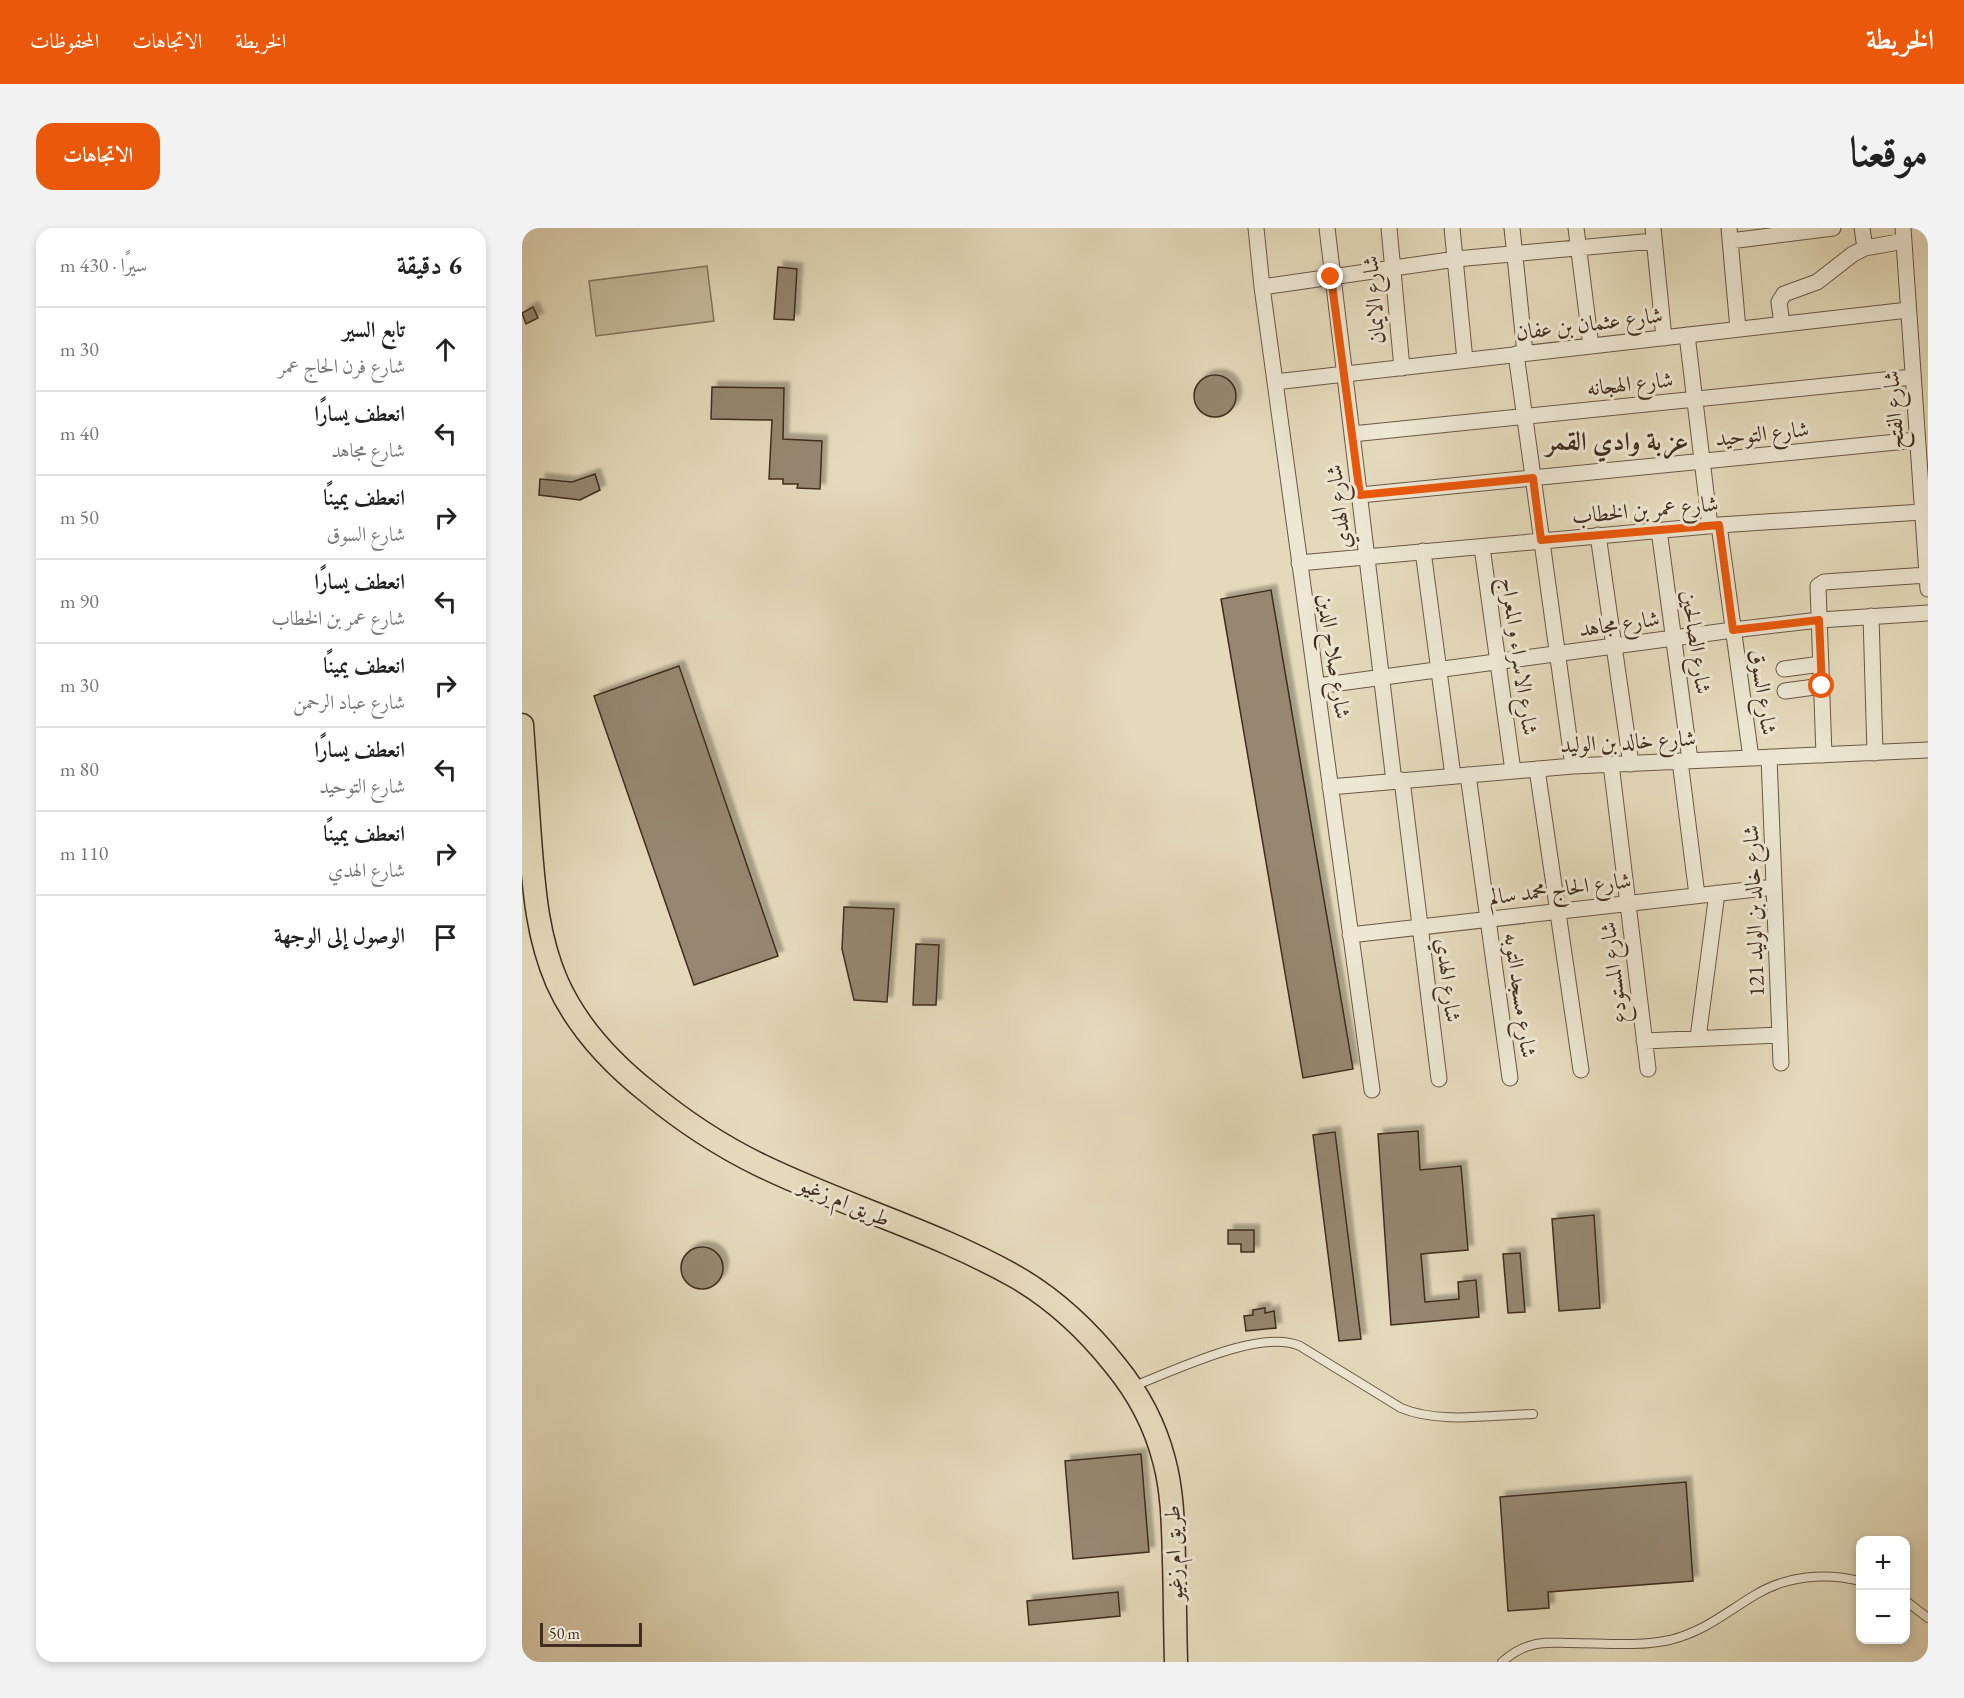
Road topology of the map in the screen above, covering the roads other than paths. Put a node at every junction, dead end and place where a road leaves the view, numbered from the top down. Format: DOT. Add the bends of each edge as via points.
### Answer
graph roads {
  1 [pos="1256,228"];
  2 [pos="1326,228"];
  3 [pos="1389,228"];
  4 [pos="1452,228"];
  5 [pos="1512,228"];
  6 [pos="1576,228"];
  7 [pos="1833,228"];
  8 [pos="1862,228"];
  9 [pos="1653,234"];
  10 [pos="1903,234"];
  11 [pos="1730,235"];
  12 [pos="1579,247"];
  13 [pos="1865,248"];
  14 [pos="1515,252"];
  15 [pos="1456,259"];
  16 [pos="1394,267"];
  17 [pos="1331,277"];
  18 [pos="1262,287"];
  19 [pos="1908,310"];
  20 [pos="1782,324"];
  21 [pos="1738,329"];
  22 [pos="1687,335"];
  23 [pos="1664,338"];
  24 [pos="1591,346"];
  25 [pos="1521,354"];
  26 [pos="1465,360"];
  27 [pos="1402,368"];
  28 [pos="1343,374"];
  29 [pos="1913,376"];
  30 [pos="1275,382"];
  31 [pos="1695,399"];
  32 [pos="1525,416"];
  33 [pos="1352,434"];
  34 [pos="1917,440"];
  35 [pos="1702,462"];
  36 [pos="1533,478"];
  37 [pos="1360,495"];
  38 [pos="1922,512"];
  39 [pos="1714,525"];
  40 [pos="1659,530"];
  41 [pos="1598,535"];
  42 [pos="1541,540"];
  43 [pos="1482,547"];
  44 [pos="1424,551"];
  45 [pos="1367,557"];
  46 [pos="1299,563"];
  47 [pos="1927,582"];
  48 [pos="1928,613"];
  49 [pos="1870,616"];
  50 [pos="1819,620"];
  51 [pos="1733,630"];
  52 [pos="1674,638"];
  53 [pos="1614,646"];
  54 [pos="1556,654"];
  55 [pos="1498,662"];
  56 [pos="1821,664"];
  57 [pos="1784,669"];
  58 [pos="1439,670"];
  59 [pos="1381,678"];
  60 [pos="1317,686"];
  61 [pos="1822,686"];
  62 [pos="1785,691"];
  63 [pos="522,725"];
  64 [pos="1928,750"];
  65 [pos="1875,753"];
  66 [pos="1824,755"];
  67 [pos="1769,757"];
  68 [pos="1750,758"];
  69 [pos="1685,761"];
  70 [pos="1611,764"];
  71 [pos="1631,764"];
  72 [pos="1573,766"];
  73 [pos="1537,769"];
  74 [pos="1513,771"];
  75 [pos="1461,776"];
  76 [pos="1398,781"];
  77 [pos="1330,787"];
  78 [pos="1774,887"];
  79 [pos="1717,893"];
  80 [pos="1697,895"];
  81 [pos="1628,903"];
  82 [pos="1557,911"];
  83 [pos="1488,919"];
  84 [pos="1420,927"];
  85 [pos="1350,935"];
  86 [pos="1780,1035"];
  87 [pos="1698,1038"];
  88 [pos="1644,1041"];
  89 [pos="1781,1063"];
  90 [pos="1648,1069"];
  91 [pos="1581,1070"];
  92 [pos="1510,1078"];
  93 [pos="1439,1079"];
  94 [pos="1372,1090"];
  95 [pos="1133,1387"];
  96 [pos="1533,1414"];
  97 [pos="1856,1580"];
  98 [pos="1910,1605"];
  99 [pos="1928,1618"];
  100 [pos="1176,1662"];
  101 [pos="1502,1662"];
  1 -- 18 [label="street, شارع صلاح الدين"];
  2 -- 17 [label="street, شارع الهدي"];
  3 -- 16 [label="street, شارع الايمان"];
  4 -- 15 [label="street"];
  5 -- 14 [label="street"];
  6 -- 12 [label="street"];
  7 -- 11 [label="street"];
  8 -- 13 [label="street"];
  9 -- 12 [label="street"];
  9 -- 23 [label="street"];
  10 -- 13 [label="street"];
  10 -- 19 [label="street, شارع الفتح"];
  11 -- 21 [label="street"];
  12 -- 14 [label="street"];
  12 -- 24 [label="street"];
  13 -- 20 [label="street" via="1817,282 1782,296"];
  14 -- 15 [label="street"];
  14 -- 25 [label="street"];
  15 -- 16 [label="street"];
  15 -- 26 [label="street"];
  16 -- 17 [label="street"];
  16 -- 27 [label="street, شارع الايمان"];
  17 -- 18 [label="street"];
  17 -- 28 [label="street, شارع الهدي"];
  18 -- 30 [label="street, شارع صلاح الدين"];
  19 -- 20 [label="street, شارع عثمان بن عفان"];
  19 -- 29 [label="street, شارع الفتح"];
  20 -- 21 [label="street, شارع عثمان بن عفان"];
  21 -- 22 [label="street, شارع عثمان بن عفان"];
  22 -- 23 [label="street, شارع عثمان بن عفان"];
  22 -- 31 [label="street, شارع السوق"];
  23 -- 24 [label="street, شارع عثمان بن عفان"];
  24 -- 25 [label="street, شارع عثمان بن عفان"];
  25 -- 26 [label="street, شارع عثمان بن عفان"];
  25 -- 32 [label="street"];
  26 -- 27 [label="street, شارع عثمان بن عفان"];
  27 -- 28 [label="street, شارع عثمان بن عفان"];
  28 -- 30 [label="street, شارع عثمان بن عفان"];
  28 -- 33 [label="street, شارع الهدي"];
  29 -- 31 [label="street, شارع الهجانه"];
  29 -- 34 [label="street, شارع الفتح"];
  30 -- 46 [label="street, شارع صلاح الدين"];
  31 -- 32 [label="street, شارع الهجانه"];
  31 -- 35 [label="street, شارع السوق"];
  32 -- 33 [label="street, شارع الهجانه"];
  32 -- 36 [label="street"];
  33 -- 37 [label="street, شارع الهدي"];
  34 -- 35 [label="street, شارع التوحيد"];
  34 -- 38 [label="street, شارع الفتح"];
  35 -- 36 [label="street, شارع التوحيد"];
  35 -- 39 [label="street, شارع السوق"];
  36 -- 37 [label="street, شارع التوحيد"];
  36 -- 42 [label="street"];
  37 -- 45 [label="street, شارع الهدي"];
  38 -- 39 [label="street, شارع عمر بن الخطاب"];
  38 -- 47 [label="street, شارع الفتح"];
  39 -- 40 [label="street, شارع عمر بن الخطاب"];
  39 -- 51 [label="street, شارع السوق"];
  40 -- 41 [label="street, شارع عمر بن الخطاب"];
  40 -- 52 [label="street, شارع الصالحين"];
  41 -- 42 [label="street, شارع عمر بن الخطاب"];
  41 -- 53 [label="street"];
  42 -- 43 [label="street, شارع عمر بن الخطاب"];
  42 -- 54 [label="street"];
  43 -- 44 [label="street, شارع عمر بن الخطاب"];
  43 -- 55 [label="street, شارع الاسراء و المعراج"];
  44 -- 45 [label="street, شارع عمر بن الخطاب"];
  44 -- 58 [label="street, شارع مسجد التوبه"];
  45 -- 46 [label="street, شارع عمر بن الخطاب"];
  45 -- 59 [label="street, شارع الهدي"];
  46 -- 60 [label="street, شارع صلاح الدين"];
  47 -- 50 [label="street" via="1821,583"];
  48 -- 49 [label="street, شارع مجاهد"];
  49 -- 50 [label="street, شارع مجاهد"];
  49 -- 65 [label="street"];
  50 -- 51 [label="street, شارع مجاهد"];
  50 -- 56 [label="street"];
  51 -- 52 [label="street, شارع مجاهد"];
  51 -- 68 [label="street, شارع السوق"];
  52 -- 53 [label="street, شارع مجاهد"];
  52 -- 69 [label="street, شارع الصالحين"];
  53 -- 54 [label="street, شارع مجاهد"];
  53 -- 71 [label="street"];
  54 -- 55 [label="street, شارع مجاهد"];
  54 -- 72 [label="street"];
  55 -- 58 [label="street, شارع مجاهد"];
  55 -- 74 [label="street, شارع الاسراء و المعراج"];
  56 -- 57 [label="street"];
  56 -- 61 [label="street"];
  58 -- 59 [label="street, شارع مجاهد"];
  58 -- 75 [label="street, شارع مسجد التوبه"];
  59 -- 60 [label="street, شارع مجاهد"];
  59 -- 76 [label="street, شارع الهدي"];
  60 -- 77 [label="street, شارع صلاح الدين"];
  61 -- 62 [label="street"];
  61 -- 66 [label="street"];
  63 -- 95 [label="main road, طريق ام زغيو" via="535,904 543,944 577,1019 603,1052 673,1112 760,1165 971,1254 1018,1278 1061,1309 1100,1345"];
  64 -- 65 [label="street, شارع خالد بن الوليد"];
  65 -- 66 [label="street, شارع خالد بن الوليد"];
  66 -- 67 [label="street, شارع خالد بن الوليد"];
  67 -- 68 [label="street, شارع خالد بن الوليد"];
  67 -- 78 [label="street, شارع خالد بن الوليد 121"];
  68 -- 69 [label="street, شارع خالد بن الوليد"];
  69 -- 71 [label="street, شارع خالد بن الوليد"];
  69 -- 80 [label="street, شارع الصالحين"];
  70 -- 71 [label="street, شارع خالد بن الوليد"];
  70 -- 72 [label="street, شارع خالد بن الوليد"];
  70 -- 81 [label="street, شارع المستودع"];
  72 -- 73 [label="street, شارع خالد بن الوليد"];
  73 -- 74 [label="street, شارع خالد بن الوليد"];
  73 -- 82 [label="street"];
  74 -- 75 [label="street, شارع خالد بن الوليد"];
  75 -- 76 [label="street, شارع خالد بن الوليد"];
  75 -- 83 [label="street, شارع مسجد التوبه"];
  76 -- 77 [label="street, شارع خالد بن الوليد"];
  76 -- 84 [label="street, شارع الهدي"];
  77 -- 85 [label="street, شارع صلاح الدين"];
  78 -- 79 [label="street, شارع الحاج محمد سالم"];
  78 -- 86 [label="street, شارع خالد بن الوليد 121"];
  79 -- 80 [label="street, شارع الحاج محمد سالم"];
  79 -- 87 [label="street"];
  80 -- 81 [label="street, شارع الحاج محمد سالم"];
  81 -- 82 [label="street, شارع الحاج محمد سالم"];
  81 -- 88 [label="street, شارع المستودع"];
  82 -- 83 [label="street, شارع الحاج محمد سالم"];
  82 -- 91 [label="street"];
  83 -- 84 [label="street, شارع الحاج محمد سالم"];
  83 -- 92 [label="street, شارع مسجد التوبه"];
  84 -- 85 [label="street, شارع الحاج محمد سالم"];
  84 -- 93 [label="street, شارع الهدي"];
  85 -- 94 [label="street, شارع صلاح الدين"];
  86 -- 87 [label="street"];
  86 -- 89 [label="street, شارع خالد بن الوليد 121"];
  87 -- 88 [label="street"];
  88 -- 90 [label="street, شارع المستودع"];
  95 -- 96 [label="lane" via="1244,1345 1282,1341 1300,1346 1413,1413 1437,1417"];
  95 -- 100 [label="main road, طريق ام زغيو" via="1151,1422 1172,1497"];
  97 -- 101 [label="lane" via="1834,1576 1802,1578 1770,1587 1715,1622 1677,1638 1638,1644 1542,1642 1519,1649"];
  98 -- 99 [label="lane"];
}
